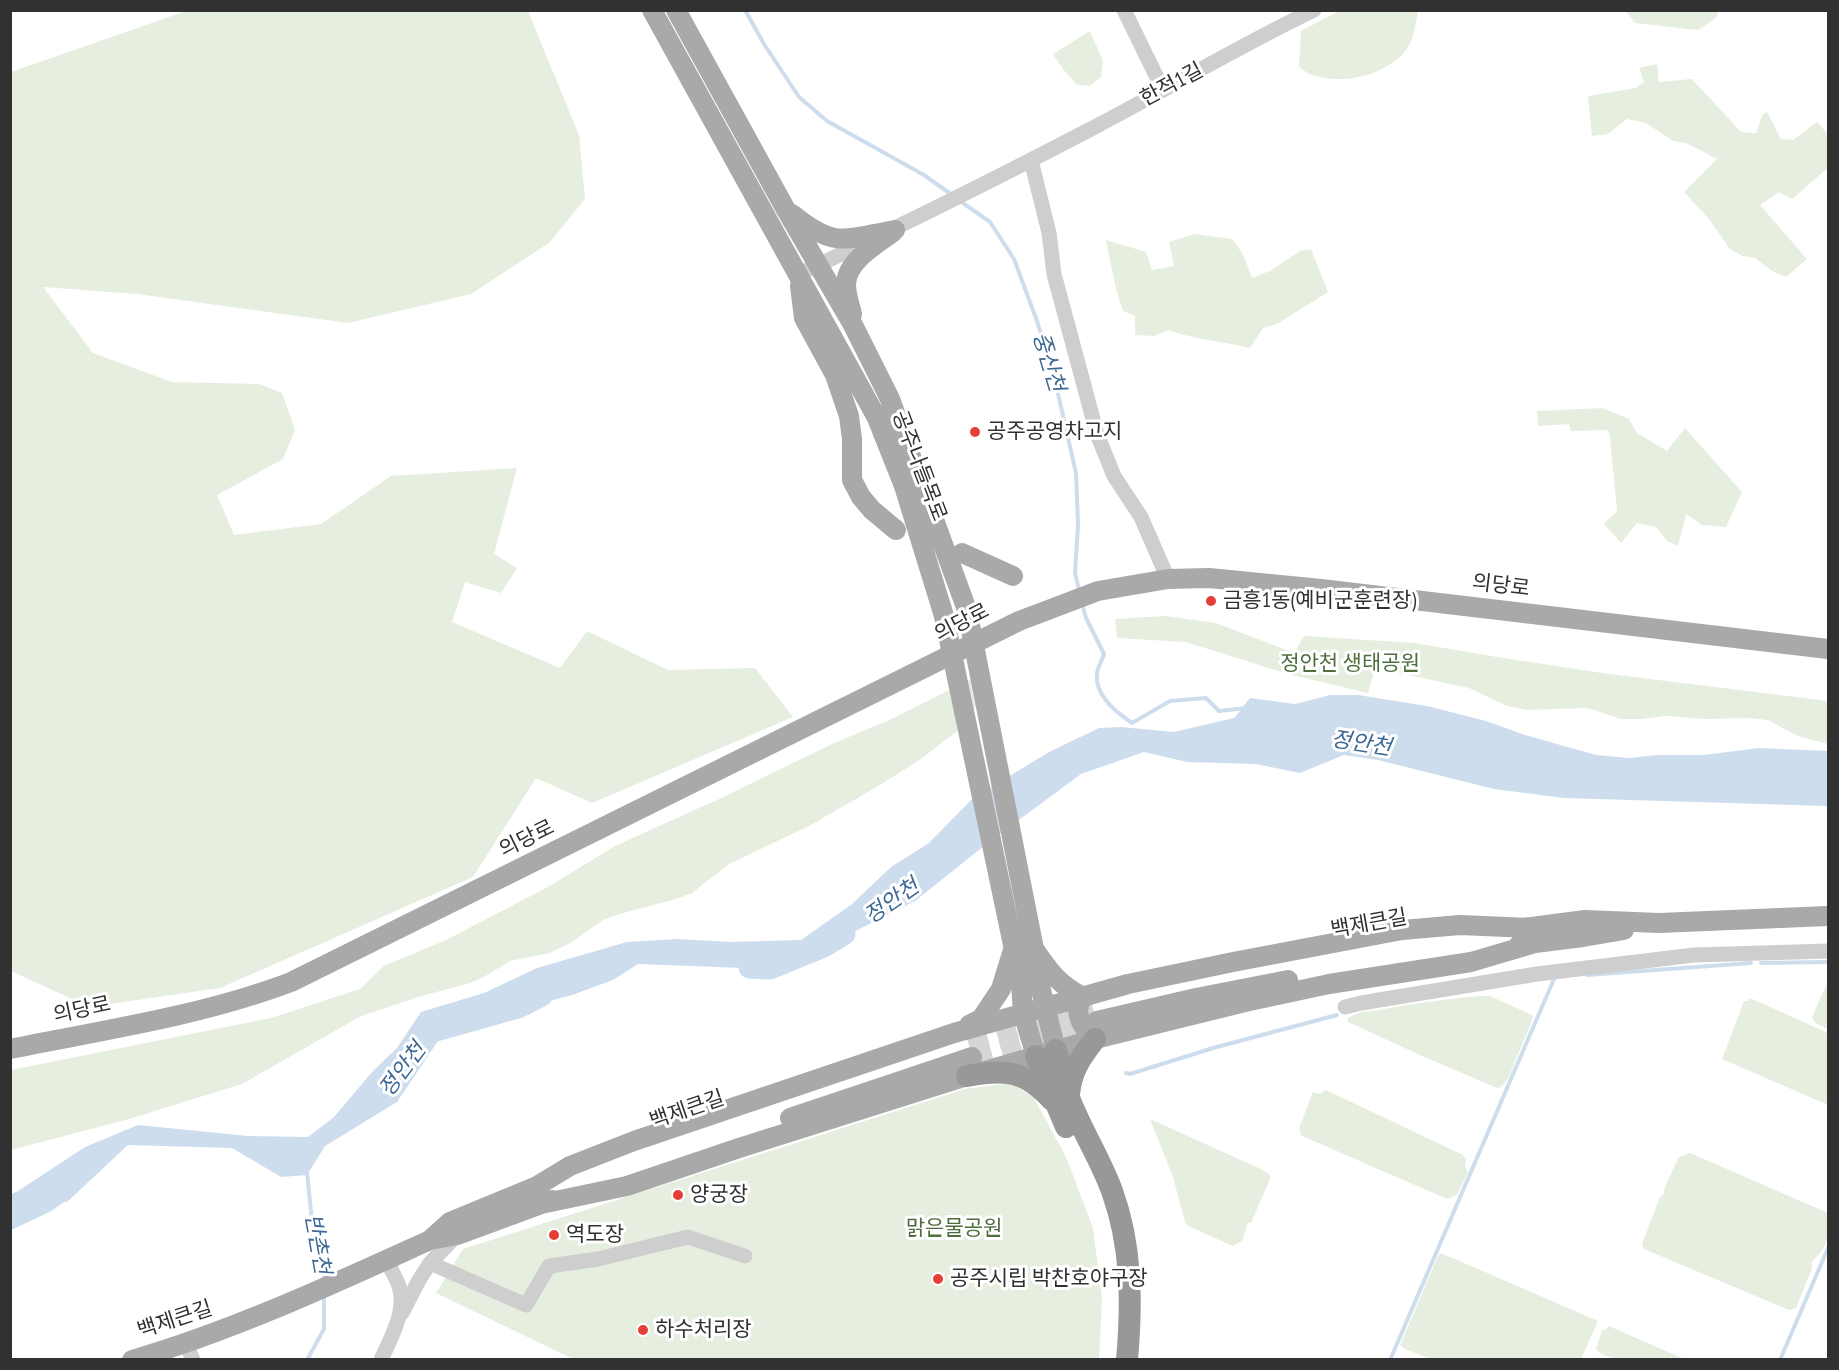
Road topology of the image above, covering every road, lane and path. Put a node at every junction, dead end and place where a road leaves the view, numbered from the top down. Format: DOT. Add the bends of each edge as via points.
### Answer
graph roads {
  1 [pos="652,10"];
  2 [pos="676,10"];
  3 [pos="1124,10"];
  4 [pos="1314,10"];
  5 [pos="1163,90"];
  6 [pos="1031,160"];
  7 [pos="785,208"];
  8 [pos="895,230"];
  9 [pos="818,266"];
  10 [pos="799,274"];
  11 [pos="853,325"];
  12 [pos="896,530"];
  13 [pos="962,553"];
  14 [pos="1013,576"];
  15 [pos="1168,579"];
  16 [pos="1828,649"];
  17 [pos="1828,916"];
  18 [pos="1531,936"];
  19 [pos="1013,950"];
  20 [pos="1828,951"];
  21 [pos="1037,978"];
  22 [pos="1045,1007"];
  23 [pos="1345,1007"];
  24 [pos="1023,1013"];
  25 [pos="1092,1016"];
  26 [pos="10,1049"];
  27 [pos="965,1052"];
  28 [pos="1046,1053"];
  29 [pos="1061,1099"];
  30 [pos="537,1197"];
  31 [pos="456,1235"];
  32 [pos="430,1240"];
  33 [pos="745,1256"];
  34 [pos="386,1260"];
  35 [pos="430,1263"];
  36 [pos="398,1321"];
  37 [pos="190,1352"];
  38 [pos="132,1359"];
  39 [pos="381,1359"];
  40 [pos="1111,1359"];
  41 [pos="1127,1359"];
  1 -- 10 [label="main road, 공주나들목로"];
  2 -- 7 [label="main road, 공주나들목로"];
  3 -- 5 [label="street"];
  4 -- 5 [label="street, 한적1길"];
  5 -- 6 [label="street, 한적1길"];
  6 -- 8 [label="street, 한적1길"];
  6 -- 15 [label="street" via="1049,233 1054,274 1097,434 1114,476 1141,517"];
  7 -- 8 [label="main road" via="831,239"];
  7 -- 9 [label="main road, 공주나들목로"];
  8 -- 9 [label="street, 한적1길"];
  8 -- 11 [label="main road" via="850,271 846,286"];
  9 -- 10 [label="street, 한적1길"];
  9 -- 11 [label="main road, 공주나들목로"];
  10 -- 12 [label="main road" via="804,318 835,375 849,416 852,480 872,510"];
  10 -- 19 [label="main road, 공주나들목로, bridge" via="876,418 904,486 944,616"];
  11 -- 21 [label="main road, 공주나들목로, bridge" via="890,399 967,610"];
  13 -- 14 [label="main road"];
  15 -- 16 [label="main road, 의당로" via="1209,578 1321,589"];
  15 -- 26 [label="main road, 의당로" via="1098,591 1044,610 291,982 216,1006"];
  17 -- 18 [label="main road, 백제큰길" via="1659,923 1585,920"];
  18 -- 25 [label="main road, 백제큰길" via="1429,938 1351,951 1267,967"];
  18 -- 25 [label="main road" via="1472,962 1245,1002"];
  19 -- 21 [label="main road, 공주나들목로, bridge"];
  19 -- 27 [label="main road" via="1001,989"];
  20 -- 23 [label="street" via="1694,955 1537,974"];
  21 -- 22 [label="main road"];
  21 -- 24 [label="main road"];
  21 -- 25 [label="main road" via="1067,989"];
  22 -- 24 [label="main road"];
  22 -- 25 [label="main road"];
  22 -- 28 [label="main road"];
  24 -- 27 [label="main road"];
  24 -- 28 [label="main road"];
  25 -- 28 [label="main road"];
  25 -- 29 [label="highway"];
  27 -- 28 [label="main road"];
  27 -- 29 [label="highway" via="993,1071 1014,1073"];
  27 -- 30 [label="main road, 백제큰길" via="572,1172"];
  27 -- 30 [label="main road" via="739,1148 627,1186"];
  28 -- 29 [label="highway"];
  29 -- 40 [label="highway" via="1110,1244 1115,1322"];
  29 -- 41 [label="highway" via="1112,1192 1125,1242 1130,1302"];
  30 -- 31 [label="main road, 백제큰길"];
  30 -- 32 [label="main road, 백제큰길" via="450,1222"];
  31 -- 32 [label="main road, 백제큰길"];
  31 -- 35 [label="street"];
  32 -- 34 [label="main road, 백제큰길"];
  33 -- 35 [label="street" via="688,1237 598,1259 549,1266 526,1305"];
  34 -- 36 [label="street" via="399,1287"];
  34 -- 37 [label="main road, 백제큰길" via="232,1327"];
  35 -- 36 [label="street"];
  36 -- 39 [label="street"];
  37 -- 38 [label="main road, 백제큰길"];
}
